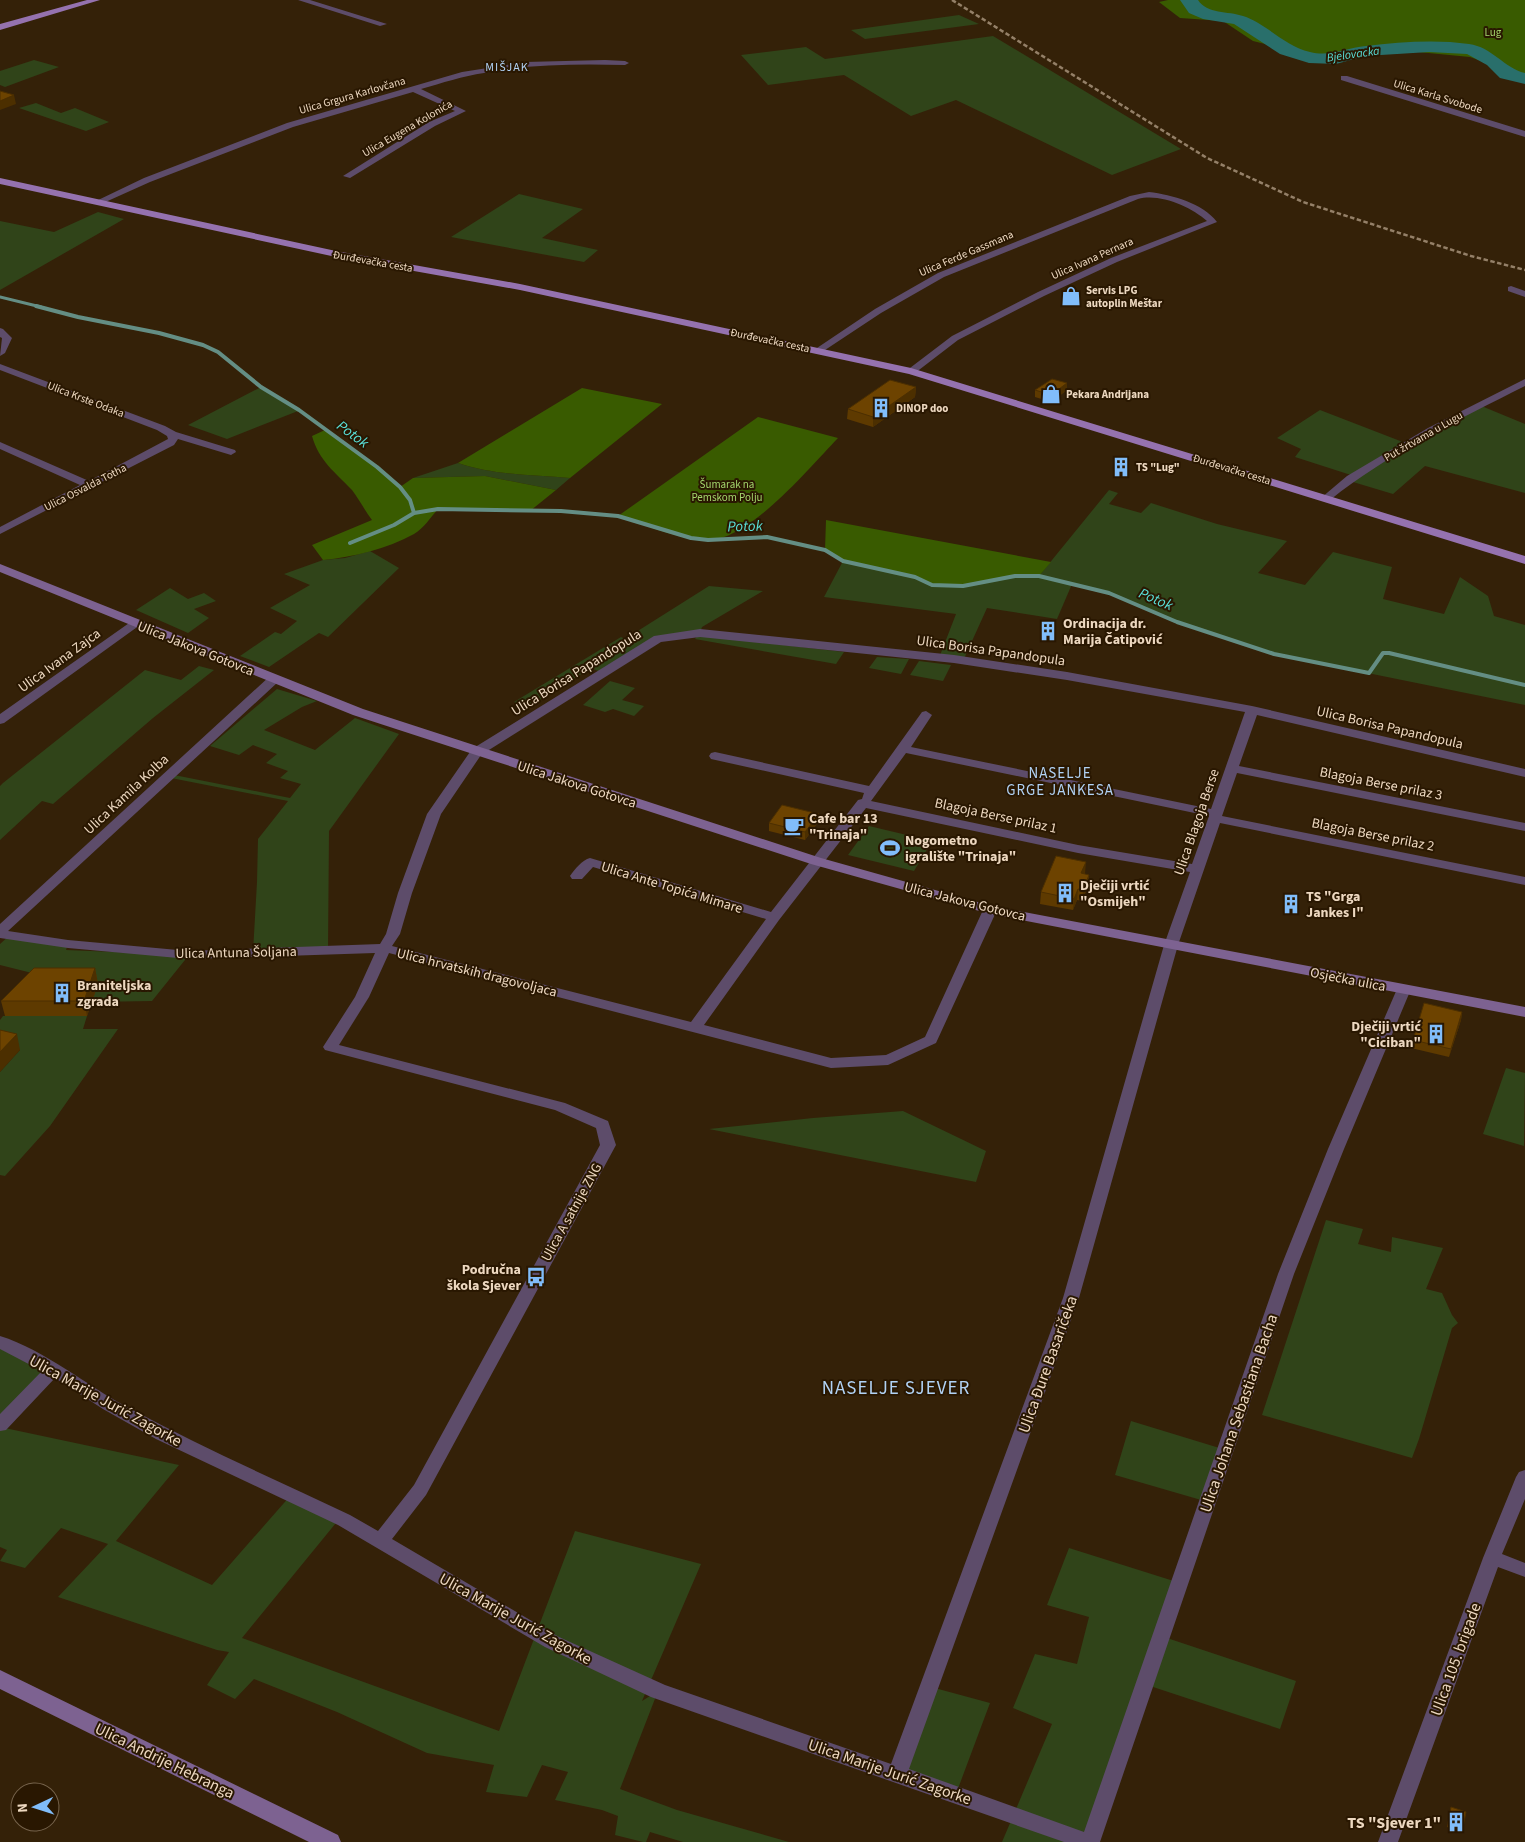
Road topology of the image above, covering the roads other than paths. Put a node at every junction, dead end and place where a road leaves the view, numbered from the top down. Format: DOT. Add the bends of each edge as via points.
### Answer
graph roads {
  1 [pos="96,0"];
  2 [pos="302,0"];
  3 [pos="384,24"];
  4 [pos="0,27"];
  5 [pos="625,63"];
  6 [pos="1344,78"];
  7 [pos="414,89"];
  8 [pos="1525,134"];
  9 [pos="347,176"];
  10 [pos="0,181"];
  11 [pos="1133,198"];
  12 [pos="98,202"];
  13 [pos="1511,289"];
  14 [pos="1525,294"];
  15 [pos="4,334"];
  16 [pos="819,350"];
  17 [pos="0,353"];
  18 [pos="0,366"];
  19 [pos="911,371"];
  20 [pos="1525,382"];
  21 [pos="171,438"];
  22 [pos="0,445"];
  23 [pos="231,452"];
  24 [pos="88,485"];
  25 [pos="1326,498"];
  26 [pos="0,531"];
  27 [pos="1525,560"];
  28 [pos="0,568"];
  29 [pos="136,623"];
  30 [pos="274,680"];
  31 [pos="1252,710"];
  32 [pos="926,715"];
  33 [pos="0,720"];
  34 [pos="903,749"];
  35 [pos="476,752"];
  36 [pos="715,756"];
  37 [pos="1232,768"];
  38 [pos="1525,773"];
  39 [pos="872,791"];
  40 [pos="863,803"];
  41 [pos="1215,816"];
  42 [pos="1525,827"];
  43 [pos="816,862"];
  44 [pos="1197,869"];
  45 [pos="577,876"];
  46 [pos="1525,881"];
  47 [pos="990,910"];
  48 [pos="774,917"];
  49 [pos="0,932"];
  50 [pos="1172,945"];
  51 [pos="384,948"];
  52 [pos="1404,989"];
  53 [pos="1525,1012"];
  54 [pos="696,1027"];
  55 [pos="0,1342"];
  56 [pos="54,1369"];
  57 [pos="0,1425"];
  58 [pos="1525,1477"];
  59 [pos="380,1542"];
  60 [pos="1492,1558"];
  61 [pos="1525,1570"];
  62 [pos="0,1679"];
  63 [pos="897,1775"];
  64 [pos="330,1842"];
  65 [pos="1089,1842"];
  66 [pos="1388,1842"];
  1 -- 4 [label="main road"];
  2 -- 3 [label="street"];
  5 -- 7 [label="street, Ulica Grgura Karlovčana" via="494,68"];
  6 -- 8 [label="street, Ulica Karla Svobode"];
  7 -- 9 [label="street, Ulica Eugena Kolonića" via="462,111 432,124"];
  7 -- 12 [label="street, Ulica Grgura Karlovčana" via="290,125"];
  10 -- 12 [label="main road, Đurđevačka cesta"];
  11 -- 16 [label="street, Ulica Ferde Gassmana" via="942,274"];
  11 -- 19 [label="street, Ulica Ivana Pernara" via="1154,195 1200,211 1213,222 1114,260 1032,299 955,338"];
  12 -- 16 [label="main road, Đurđevačka cesta" via="336,254 520,287"];
  13 -- 14 [label="street"];
  15 -- 17 [label="street"];
  16 -- 19 [label="main road, Đurđevačka cesta"];
  18 -- 21 [label="street, Ulica Krste Odaka"];
  19 -- 25 [label="main road, Đurđevačka cesta"];
  20 -- 25 [label="street, Put žrtvama u Lugu" via="1408,444 1351,478"];
  21 -- 23 [label="street, Ulica Krste Odaka"];
  21 -- 24 [label="street, Ulica Osvalda Totha"];
  22 -- 24 [label="street"];
  24 -- 26 [label="street, Ulica Osvalda Totha"];
  25 -- 27 [label="main road, Đurđevačka cesta"];
  28 -- 29 [label="street, Ulica Jakova Gotovca"];
  29 -- 30 [label="street, Ulica Jakova Gotovca"];
  29 -- 33 [label="street, Ulica Ivana Zajca"];
  30 -- 35 [label="street, Ulica Jakova Gotovca"];
  30 -- 49 [label="street, Ulica Kamila Kolba"];
  31 -- 35 [label="street, Ulica Borisa Papandopula" via="1103,682 963,661 700,633 658,639"];
  31 -- 37 [label="street, Ulica Blagoja Berse"];
  31 -- 38 [label="street, Ulica Borisa Papandopula"];
  32 -- 34 [label="street"];
  34 -- 39 [label="street"];
  34 -- 41 [label="street, Blagoja Berse prilaz 2"];
  35 -- 43 [label="street, Ulica Jakova Gotovca"];
  35 -- 51 [label="street, Ulica hrvatskih dragovoljaca" via="434,814 393,934"];
  36 -- 39 [label="street"];
  37 -- 41 [label="street, Ulica Blagoja Berse"];
  37 -- 42 [label="street, Blagoja Berse prilaz 3"];
  39 -- 40 [label="street"];
  40 -- 43 [label="street"];
  40 -- 44 [label="street, Blagoja Berse prilaz 1" via="1078,849"];
  41 -- 44 [label="street, Ulica Blagoja Berse"];
  41 -- 46 [label="street, Blagoja Berse prilaz 2"];
  43 -- 47 [label="street, Ulica Jakova Gotovca"];
  43 -- 48 [label="street"];
  44 -- 50 [label="street, Ulica Blagoja Berse"];
  45 -- 48 [label="street, Ulica Ante Topića Mimare" via="590,862"];
  47 -- 50 [label="street, Ulica Jakova Gotovca"];
  47 -- 54 [label="street" via="931,1040 888,1060 831,1063"];
  48 -- 54 [label="street"];
  49 -- 51 [label="street, Ulica Antuna Šoljana" via="68,944 188,954"];
  50 -- 52 [label="street, Osječka ulica"];
  50 -- 63 [label="street, Ulica Đure Basaričeka" via="1071,1298"];
  51 -- 54 [label="street, Ulica hrvatskih dragovoljaca"];
  51 -- 59 [label="street, Ulica A satnije ZNG" via="362,997 330,1047 560,1106 603,1125 608,1145 420,1490"];
  52 -- 53 [label="street, Osječka ulica"];
  52 -- 65 [label="street, Ulica Johana Sebastiana Bacha" via="1286,1274"];
  55 -- 56 [label="street, Ulica Marije Jurić Zagorke"];
  56 -- 57 [label="street"];
  56 -- 59 [label="street, Ulica Marije Jurić Zagorke" via="108,1405 162,1434 344,1520"];
  58 -- 60 [label="street, Ulica 105. brigade"];
  59 -- 63 [label="street, Ulica Marije Jurić Zagorke" via="552,1642 658,1692"];
  60 -- 61 [label="street"];
  60 -- 66 [label="street, Ulica 105. brigade"];
  62 -- 64 [label="street, Ulica Andrije Hebranga"];
  63 -- 65 [label="street, Ulica Marije Jurić Zagorke"];
}
